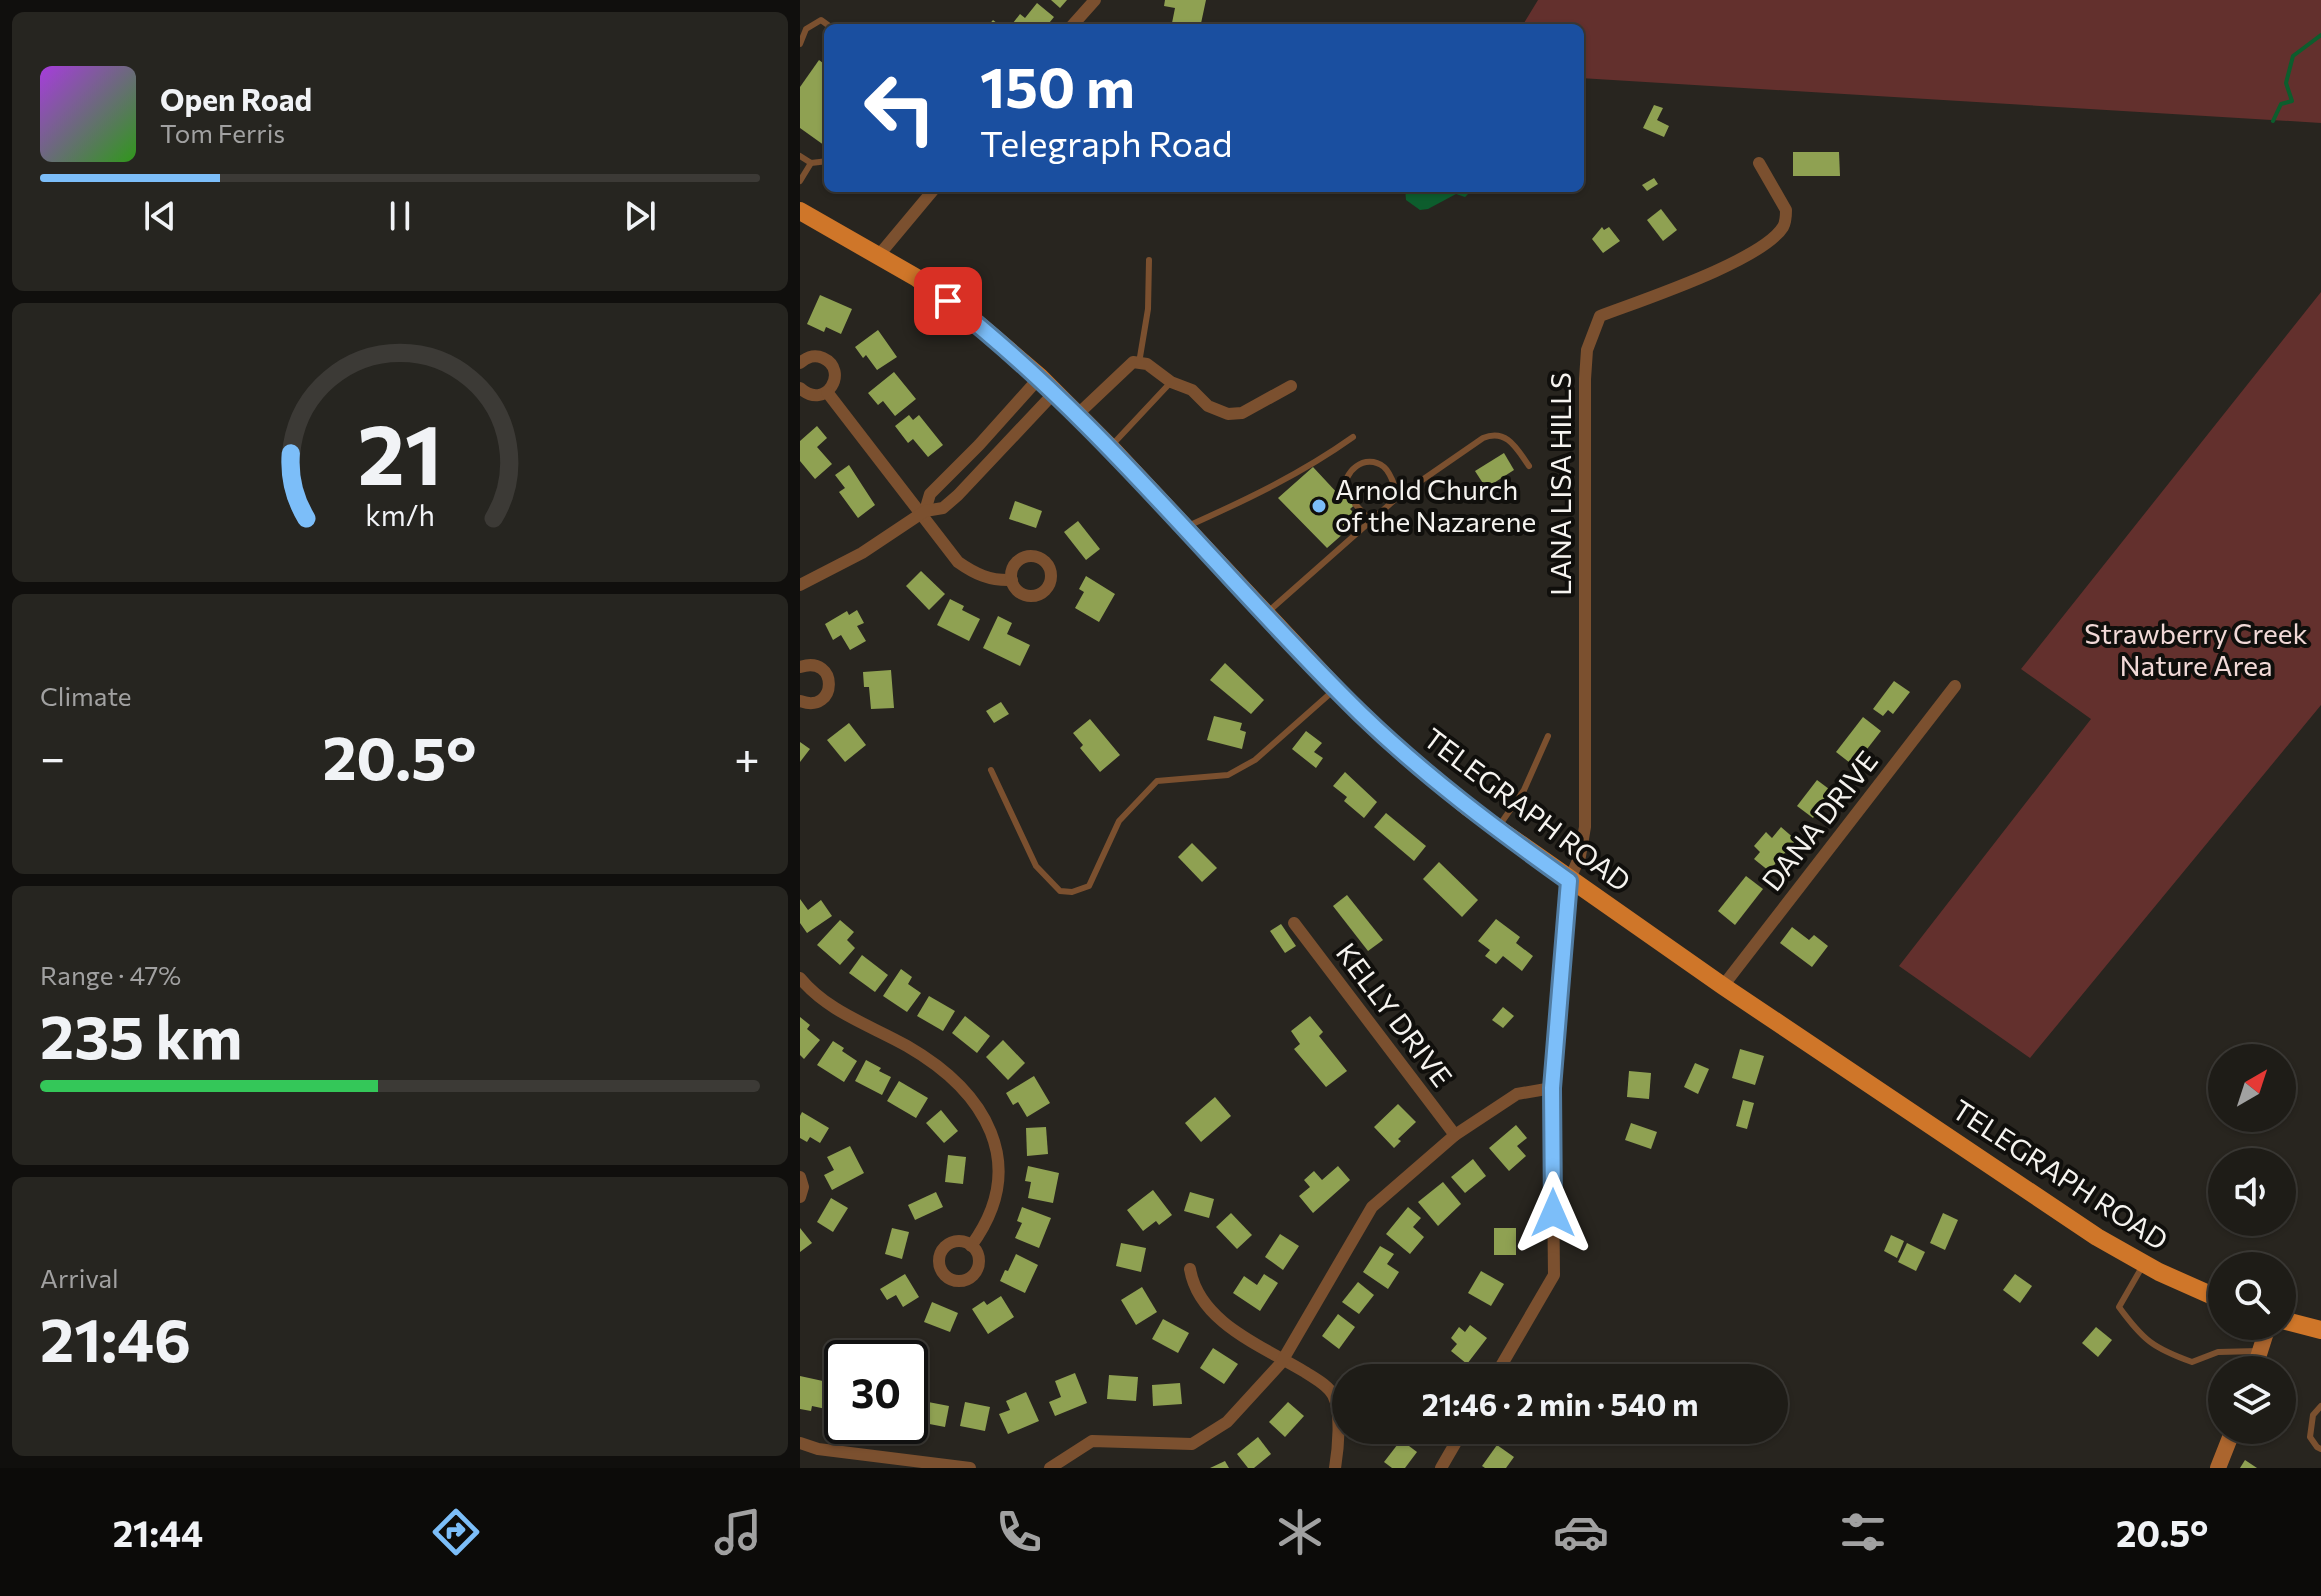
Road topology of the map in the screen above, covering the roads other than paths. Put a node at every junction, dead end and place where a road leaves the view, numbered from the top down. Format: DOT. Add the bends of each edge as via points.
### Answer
graph roads {
  1 [pos="1095,0"];
  2 [pos="826,24"];
  3 [pos="1074,24"];
  4 [pos="800,44"];
  5 [pos="800,156"];
  6 [pos="824,161"];
  7 [pos="811,163"];
  8 [pos="1759,163"];
  9 [pos="800,181"];
  10 [pos="932,192"];
  11 [pos="801,213"];
  12 [pos="879,255"];
  13 [pos="1149,260"];
  14 [pos="800,363"];
  15 [pos="1139,363"];
  16 [pos="1040,377"];
  17 [pos="1171,382"];
  18 [pos="1291,386"];
  19 [pos="800,388"];
  20 [pos="827,392"];
  21 [pos="1055,392"];
  22 [pos="1078,414"];
  23 [pos="1353,437"];
  24 [pos="1110,447"];
  25 [pos="1529,466"];
  26 [pos="1345,492"];
  27 [pos="1399,496"];
  28 [pos="1355,504"];
  29 [pos="924,512"];
  30 [pos="1370,520"];
  31 [pos="1185,527"];
  32 [pos="1012,580"];
  33 [pos="800,585"];
  34 [pos="1266,613"];
  35 [pos="800,667"];
  36 [pos="1955,686"];
  37 [pos="1336,689"];
  38 [pos="800,701"];
  39 [pos="1548,736"];
  40 [pos="991,770"];
  41 [pos="1497,829"];
  42 [pos="1569,881"];
  43 [pos="1294,923"];
  44 [pos="800,978"];
  45 [pos="1723,986"];
  46 [pos="1552,1088"];
  47 [pos="1455,1135"];
  48 [pos="800,1177"];
  49 [pos="800,1197"];
  50 [pos="971,1246"];
  51 [pos="2144,1264"];
  52 [pos="1190,1269"];
  53 [pos="2208,1294"];
  54 [pos="2296,1324"];
  55 [pos="2321,1330"];
  56 [pos="2264,1340"];
  57 [pos="2260,1351"];
  58 [pos="2258,1356"];
  59 [pos="1282,1361"];
  60 [pos="1502,1364"];
  61 [pos="2321,1406"];
  62 [pos="800,1443"];
  63 [pos="1455,1444"];
  64 [pos="2227,1444"];
  65 [pos="2319,1448"];
  66 [pos="881,1462"];
  67 [pos="970,1468"];
  68 [pos="1050,1468"];
  69 [pos="1335,1468"];
  70 [pos="1441,1468"];
  71 [pos="2218,1468"];
  1 -- 3 [label="street"];
  2 -- 4 [label="lane" via="821,20 806,29"];
  5 -- 7 [label="lane"];
  6 -- 7 [label="lane"];
  7 -- 9 [label="lane"];
  8 -- 42 [label="street, LANA LISA HILLS" via="1786,210 1782,229 1720,269 1600,316 1587,350 1585,827"];
  10 -- 12 [label="street"];
  11 -- 12 [label="main road, TELEGRAPH ROAD"];
  12 -- 16 [label="main road, TELEGRAPH ROAD" via="948,301"];
  13 -- 15 [label="lane"];
  14 -- 20 [label="street" via="814,356 829,362 835,377"];
  15 -- 17 [label="street"];
  15 -- 22 [label="street" via="1133,362"];
  16 -- 21 [label="main road, TELEGRAPH ROAD"];
  16 -- 29 [label="street" via="930,494"];
  17 -- 18 [label="street" via="1228,414 1242,413"];
  17 -- 24 [label="lane"];
  19 -- 20 [label="street" via="811,395"];
  20 -- 29 [label="street"];
  21 -- 22 [label="main road, TELEGRAPH ROAD"];
  21 -- 29 [label="street" via="958,495 943,508"];
  22 -- 24 [label="main road, TELEGRAPH ROAD"];
  23 -- 31 [label="lane" via="1277,485"];
  24 -- 31 [label="main road, TELEGRAPH ROAD"];
  25 -- 27 [label="lane" via="1509,440 1493,434"];
  26 -- 27 [label="lane" via="1350,472 1372,462 1384,467"];
  27 -- 30 [label="lane"];
  28 -- 30 [label="lane"];
  29 -- 32 [label="street" via="958,562 990,579"];
  29 -- 33 [label="street"];
  30 -- 34 [label="lane"];
  31 -- 34 [label="main road, TELEGRAPH ROAD"];
  34 -- 37 [label="main road, TELEGRAPH ROAD"];
  35 -- 38 [label="street" via="820,667 829,686 817,702"];
  36 -- 45 [label="street, DANA DRIVE"];
  37 -- 40 [label="lane" via="1255,760 1228,775 1157,781 1119,821 1089,886 1072,892 1060,891 1036,866"];
  37 -- 41 [label="main road, TELEGRAPH ROAD" via="1429,776"];
  39 -- 41 [label="lane" via="1524,790"];
  41 -- 42 [label="main road, TELEGRAPH ROAD"];
  42 -- 45 [label="main road, TELEGRAPH ROAD"];
  42 -- 46 [label="street, LANA LISA HILLS"];
  43 -- 47 [label="street, KELLY DRIVE"];
  44 -- 50 [label="street" via="834,1009 909,1047 977,1104 994,1138 1000,1176 995,1202"];
  45 -- 51 [label="main road, TELEGRAPH ROAD"];
  46 -- 47 [label="street" via="1517,1094"];
  46 -- 60 [label="street, LANA LISA HILLS" via="1554,1275"];
  47 -- 59 [label="street" via="1372,1207"];
  48 -- 49 [label="street"];
  51 -- 53 [label="main road, TELEGRAPH ROAD"];
  51 -- 57 [label="lane" via="2119,1307 2159,1350 2192,1362 2218,1352"];
  52 -- 59 [label="street" via="1192,1283 1221,1322"];
  54 -- 55 [label="main road"];
  56 -- 57 [label="street"];
  57 -- 58 [label="street"];
  59 -- 68 [label="street" via="1227,1422 1192,1444 1092,1441"];
  59 -- 69 [label="street" via="1322,1382 1334,1395 1340,1440"];
  61 -- 65 [label="lane" via="2313,1415 2310,1437"];
  62 -- 66 [label="street"];
  63 -- 70 [label="street"];
  64 -- 71 [label="street"];
  66 -- 67 [label="street"];
}
